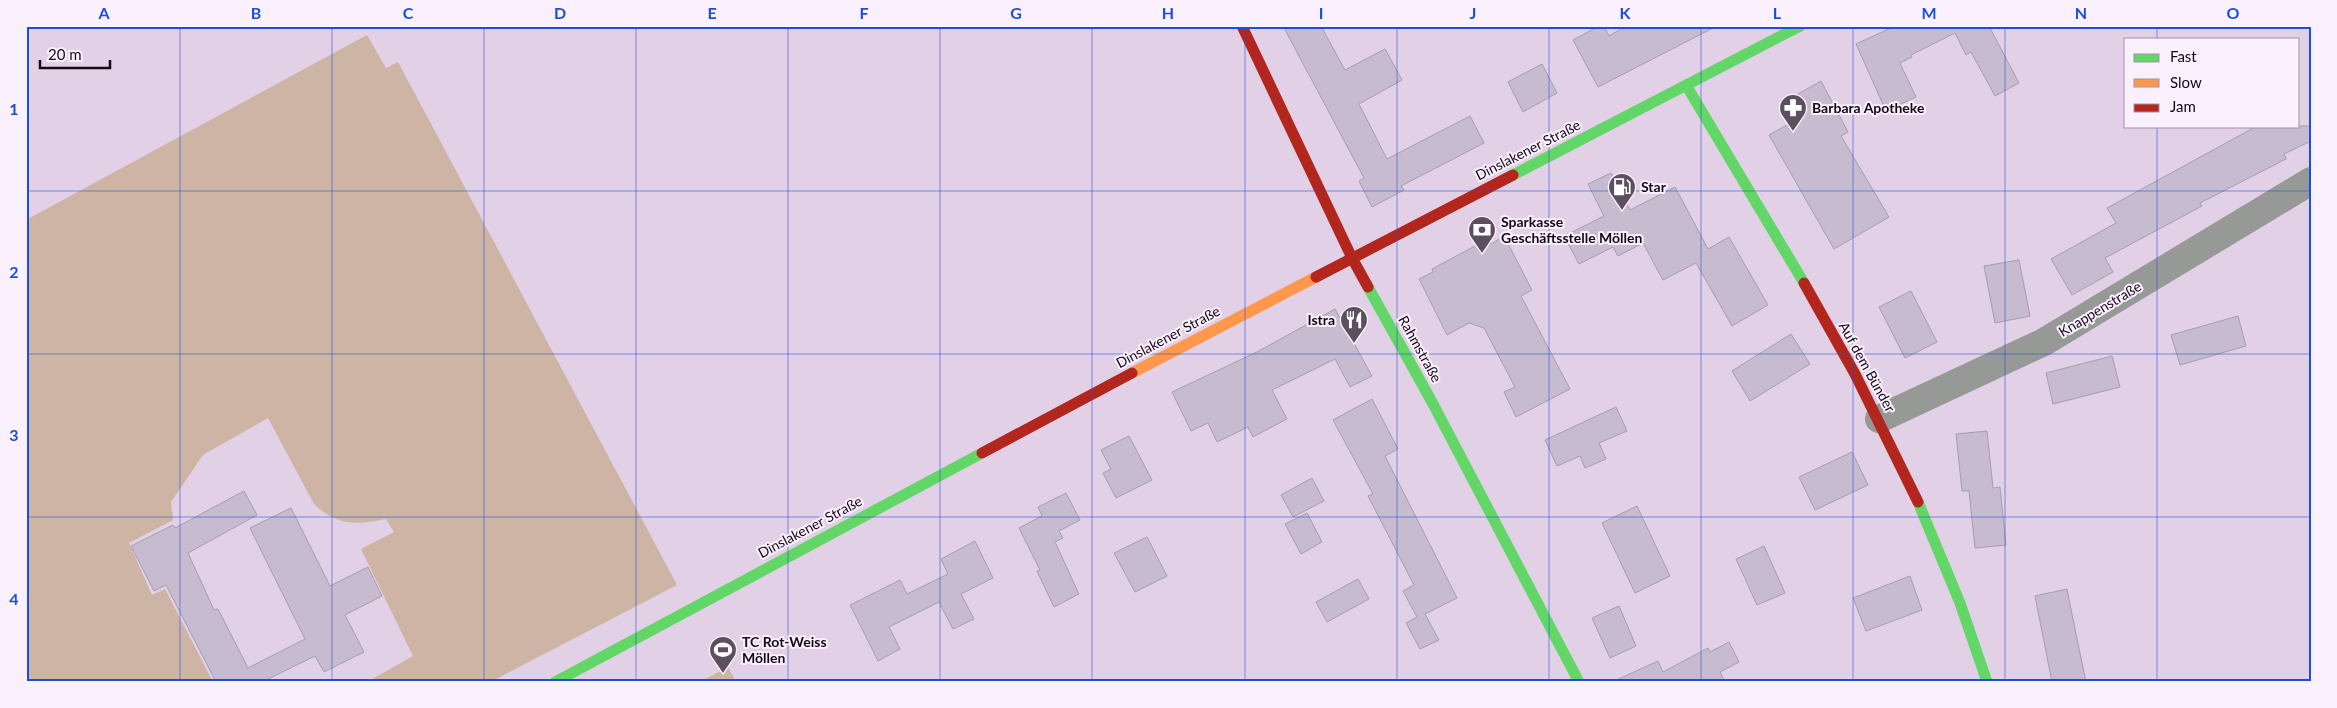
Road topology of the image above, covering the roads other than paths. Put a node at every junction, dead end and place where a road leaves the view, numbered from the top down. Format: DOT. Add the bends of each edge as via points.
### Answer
graph roads {
  1 [pos="1242,26"];
  2 [pos="1793,28"];
  3 [pos="1686,85"];
  4 [pos="2311,181"];
  5 [pos="1352,258"];
  6 [pos="1879,419"];
  7 [pos="555,682"];
  8 [pos="1579,682"];
  9 [pos="1987,682"];
  1 -- 5 [label="main road, Rahmstraße"];
  2 -- 3 [label="main road, Dinslakener Straße"];
  3 -- 5 [label="main road, Dinslakener Straße"];
  3 -- 6 [label="main road, Auf dem Bünder"];
  4 -- 6 [label="street, Knappenstraße" via="2044,342"];
  5 -- 7 [label="main road, Dinslakener Straße" via="745,578"];
  5 -- 8 [label="main road, Rahmstraße" via="1432,402"];
  6 -- 9 [label="main road, Auf dem Bünder" via="1951,580"];
}
